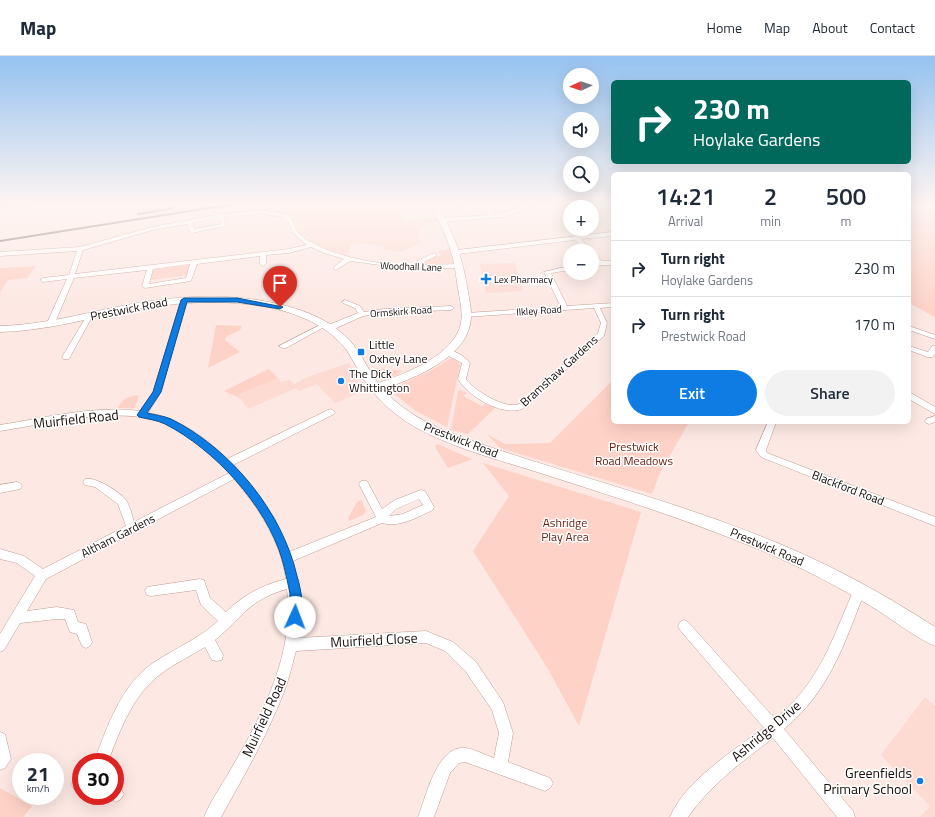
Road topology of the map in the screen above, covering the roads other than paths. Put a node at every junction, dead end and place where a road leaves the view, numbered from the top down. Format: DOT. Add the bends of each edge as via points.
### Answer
graph roads {
  1 [pos="577,239"];
  2 [pos="114,240"];
  3 [pos="305,240"];
  4 [pos="453,240"];
  5 [pos="572,240"];
  6 [pos="582,244"];
  7 [pos="312,245"];
  8 [pos="80,249"];
  9 [pos="458,252"];
  10 [pos="0,254"];
  11 [pos="263,254"];
  12 [pos="434,255"];
  13 [pos="349,259"];
  14 [pos="194,262"];
  15 [pos="599,263"];
  16 [pos="611,263"];
  17 [pos="263,264"];
  18 [pos="460,266"];
  19 [pos="151,267"];
  20 [pos="336,268"];
  21 [pos="418,268"];
  22 [pos="563,269"];
  23 [pos="71,277"];
  24 [pos="43,280"];
  25 [pos="184,300"];
  26 [pos="345,302"];
  27 [pos="611,305"];
  28 [pos="596,306"];
  29 [pos="451,308"];
  30 [pos="565,308"];
  31 [pos="362,314"];
  32 [pos="466,315"];
  33 [pos="89,317"];
  34 [pos="50,325"];
  35 [pos="327,327"];
  36 [pos="0,329"];
  37 [pos="911,329"];
  38 [pos="935,337"];
  39 [pos="283,346"];
  40 [pos="935,348"];
  41 [pos="911,349"];
  42 [pos="448,352"];
  43 [pos="66,357"];
  44 [pos="375,388"];
  45 [pos="911,396"];
  46 [pos="935,411"];
  47 [pos="331,412"];
  48 [pos="142,415"];
  49 [pos="771,424"];
  50 [pos="0,428"];
  51 [pos="226,464"];
  52 [pos="235,474"];
  53 [pos="88,482"];
  54 [pos="364,484"];
  55 [pos="17,486"];
  56 [pos="0,489"];
  57 [pos="935,522"];
  58 [pos="132,529"];
  59 [pos="0,554"];
  60 [pos="287,558"];
  61 [pos="42,575"];
  62 [pos="294,582"];
  63 [pos="152,591"];
  64 [pos="859,591"];
  65 [pos="16,618"];
  66 [pos="227,621"];
  67 [pos="684,626"];
  68 [pos="935,637"];
  69 [pos="207,639"];
  70 [pos="86,642"];
  71 [pos="0,646"];
  72 [pos="292,646"];
  73 [pos="217,655"];
  74 [pos="774,728"];
  75 [pos="0,739"];
  76 [pos="105,753"];
  77 [pos="0,763"];
  78 [pos="500,767"];
  79 [pos="545,783"];
  80 [pos="212,817"];
  81 [pos="426,817"];
  82 [pos="678,817"];
  83 [pos="848,817"];
  1 -- 6 [label="street"];
  2 -- 8 [label="street, Woodhall Lane"];
  3 -- 7 [label="street, Woodhall Lane"];
  4 -- 9 [label="main road"];
  5 -- 9 [label="street"];
  7 -- 11 [label="street"];
  7 -- 13 [label="street, Woodhall Lane"];
  8 -- 10 [label="street, Woodhall Lane"];
  8 -- 23 [label="street"];
  9 -- 18 [label="main road"];
  11 -- 14 [label="street"];
  11 -- 17 [label="street"];
  12 -- 21 [label="street" via="419,262"];
  13 -- 20 [label="street"];
  13 -- 21 [label="street, Woodhall Lane" via="379,265"];
  14 -- 19 [label="street"];
  14 -- 19 [label="street" via="189,280 145,286"];
  15 -- 16 [label="street"];
  18 -- 21 [label="street, Woodhall Lane"];
  18 -- 32 [label="main road"];
  19 -- 23 [label="street"];
  22 -- 30 [label="street" via="547,272"];
  23 -- 24 [label="street"];
  23 -- 34 [label="street"];
  25 -- 33 [label="main road, Prestwick Road" via="143,305"];
  25 -- 35 [label="main road, Prestwick Road" via="259,303 288,309"];
  25 -- 48 [label="street" via="157,392"];
  26 -- 31 [label="street" via="358,306"];
  27 -- 28 [label="street, Ilkley Road"];
  28 -- 30 [label="street, Ilkley Road"];
  28 -- 42 [label="street, Bramshaw Gardens" via="604,322 601,334 517,408 504,407 468,388 462,379 466,364 464,360"];
  29 -- 31 [label="street, Ormskirk Road"];
  30 -- 32 [label="street, Ilkley Road"];
  31 -- 35 [label="street, Ormskirk Road"];
  32 -- 42 [label="main road" via="461,337"];
  33 -- 34 [label="main road, Prestwick Road"];
  33 -- 43 [label="street"];
  34 -- 36 [label="main road, Prestwick Road"];
  35 -- 39 [label="street, Ormskirk Road"];
  35 -- 44 [label="main road, Prestwick Road" via="348,344"];
  37 -- 38 [label="street"];
  40 -- 41 [label="street" via="930,355"];
  42 -- 44 [label="main road" via="421,369"];
  44 -- 64 [label="main road, Prestwick Road" via="401,412 445,436 718,526 808,564"];
  45 -- 46 [label="street"];
  47 -- 51 [label="street"];
  48 -- 50 [label="street, Muirfield Road" via="106,414"];
  48 -- 51 [label="street, Muirfield Road" via="167,421 211,450"];
  49 -- 57 [label="street, Blackford Road" via="762,444 762,452 769,458"];
  51 -- 52 [label="street, Muirfield Road"];
  52 -- 58 [label="street, Altham Gardens"];
  52 -- 60 [label="street, Muirfield Road" via="260,504"];
  53 -- 58 [label="street" via="98,484 122,502"];
  54 -- 60 [label="street" via="382,518"];
  55 -- 56 [label="street"];
  58 -- 61 [label="street, Altham Gardens"];
  59 -- 61 [label="street" via="20,559"];
  60 -- 62 [label="street, Muirfield Road"];
  61 -- 65 [label="street"];
  62 -- 66 [label="street" via="250,598"];
  62 -- 72 [label="street, Muirfield Road" via="296,608"];
  63 -- 66 [label="street" via="200,584 205,601"];
  64 -- 68 [label="main road, Prestwick Road"];
  64 -- 74 [label="street, Ashridge Drive" via="822,674 802,703"];
  65 -- 70 [label="street" via="70,614 74,628 82,628"];
  65 -- 71 [label="street"];
  66 -- 69 [label="street"];
  67 -- 74 [label="street"];
  69 -- 73 [label="street"];
  69 -- 76 [label="street" via="158,668 140,684 122,712"];
  72 -- 78 [label="street, Muirfield Close" via="426,637 449,646 471,667 498,707 506,728"];
  72 -- 80 [label="street, Muirfield Road" via="284,676 263,726"];
  74 -- 82 [label="street, Ashridge Drive" via="713,775 694,794"];
  74 -- 83 [label="street"];
  75 -- 77 [label="street" via="4,759"];
  78 -- 79 [label="street"];
  78 -- 81 [label="street" via="465,755 455,756 444,768"];
}
